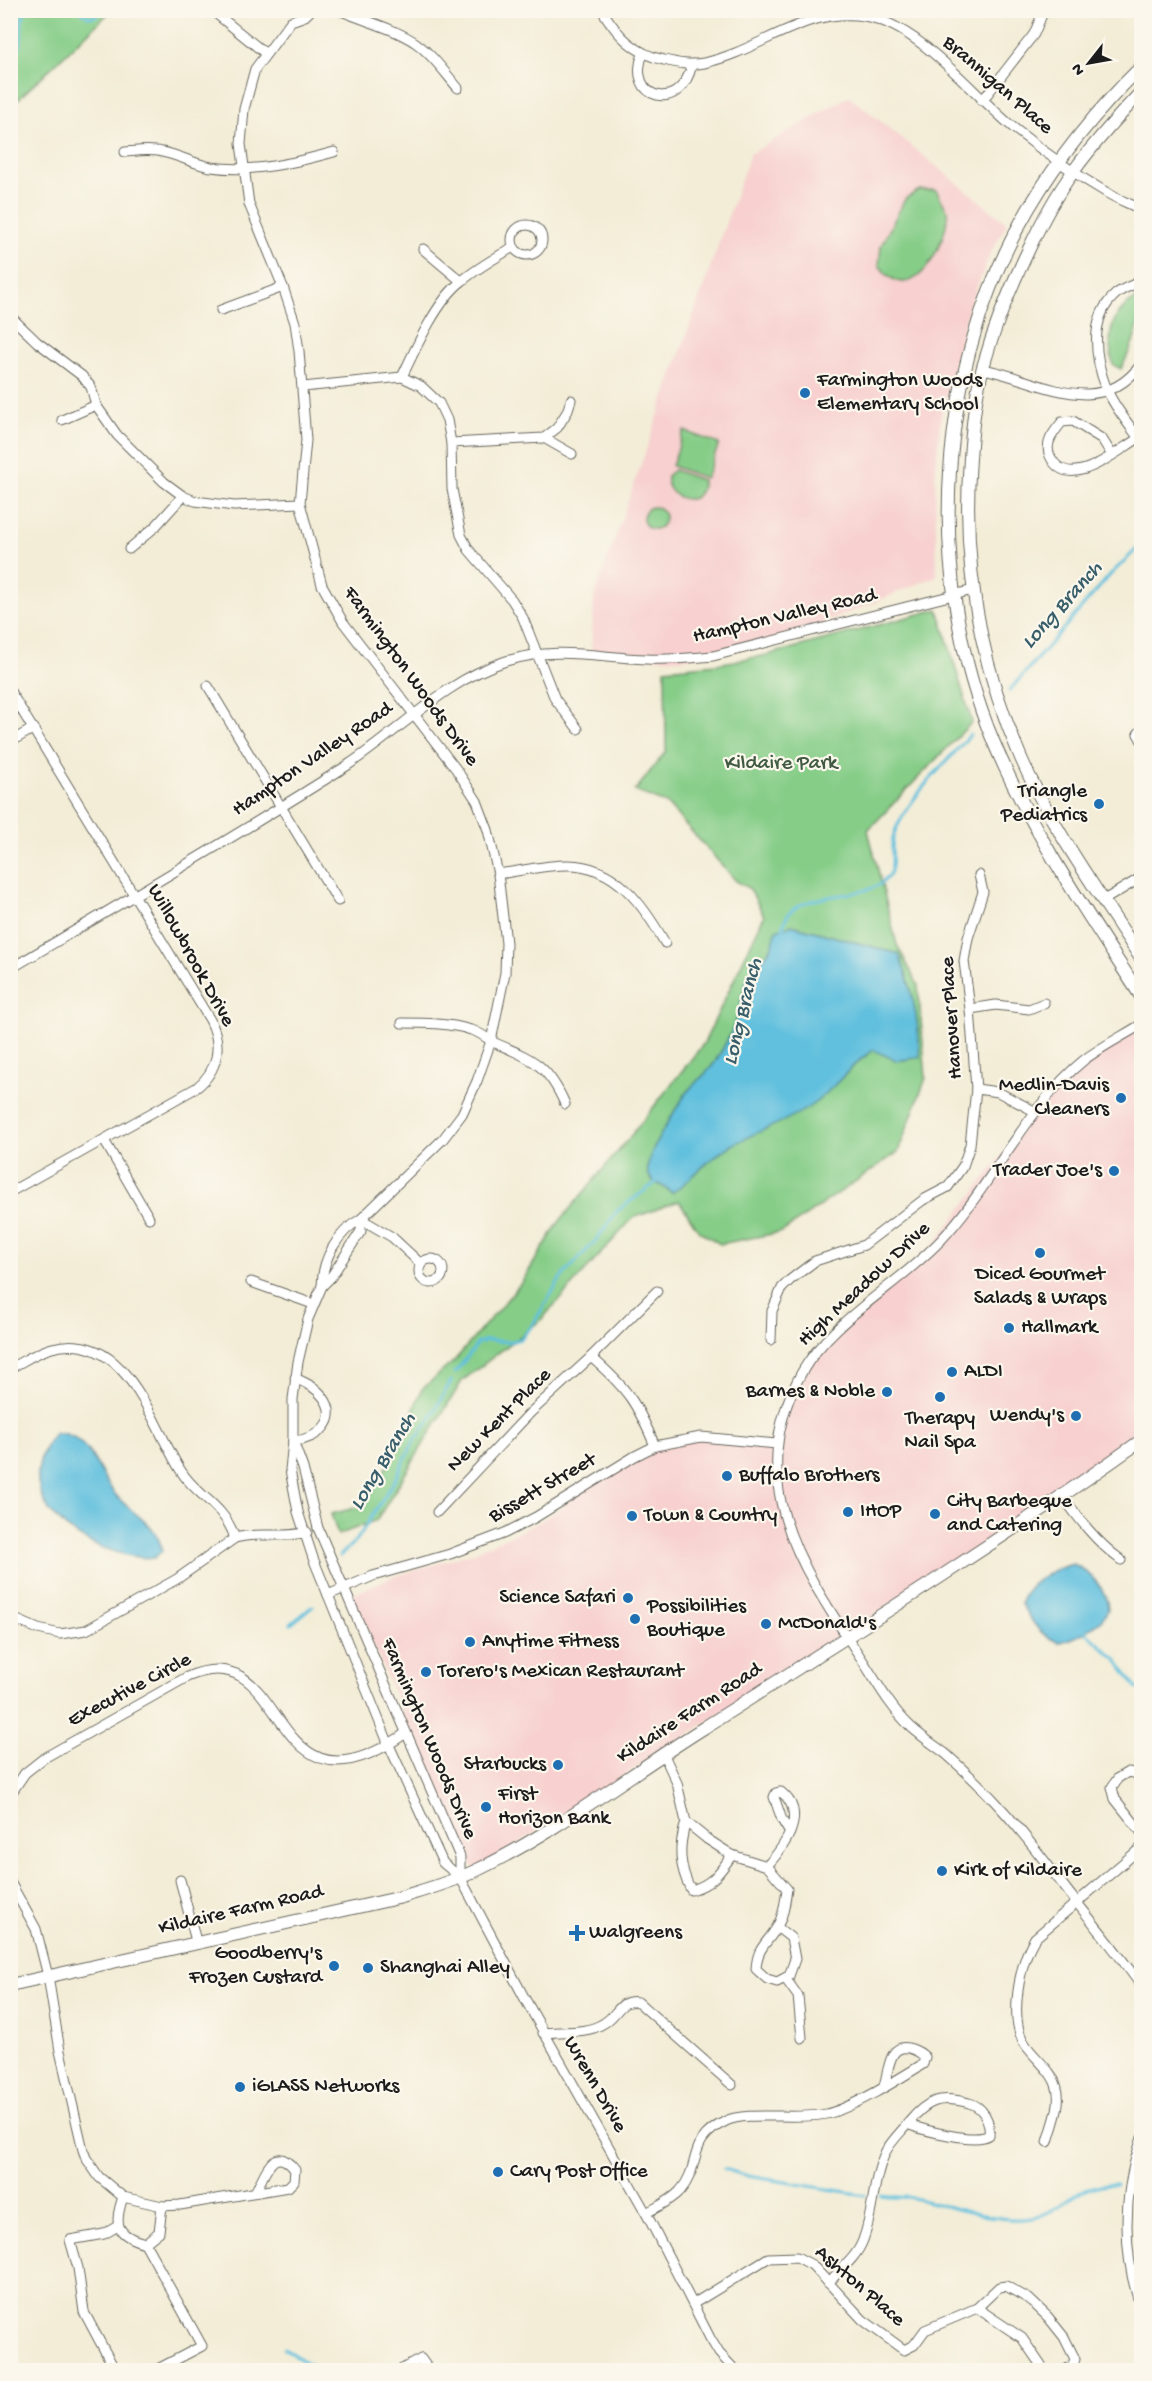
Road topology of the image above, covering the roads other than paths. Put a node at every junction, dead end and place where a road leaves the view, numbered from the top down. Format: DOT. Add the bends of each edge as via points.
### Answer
graph roads {
  1 [pos="288,10"];
  2 [pos="311,10"];
  3 [pos="339,10"];
  4 [pos="602,10"];
  5 [pos="1044,10"];
  6 [pos="219,16"];
  7 [pos="291,21"];
  8 [pos="266,54"];
  9 [pos="643,54"];
  10 [pos="692,64"];
  11 [pos="1142,66"];
  12 [pos="458,88"];
  13 [pos="1142,91"];
  14 [pos="982,101"];
  15 [pos="125,152"];
  16 [pos="334,152"];
  17 [pos="1060,162"];
  18 [pos="243,168"];
  19 [pos="1073,172"];
  20 [pos="1141,209"];
  21 [pos="513,247"];
  22 [pos="423,249"];
  23 [pos="1142,281"];
  24 [pos="461,282"];
  25 [pos="283,287"];
  26 [pos="221,310"];
  27 [pos="10,316"];
  28 [pos="14,325"];
  29 [pos="1142,363"];
  30 [pos="982,369"];
  31 [pos="402,377"];
  32 [pos="303,387"];
  33 [pos="1107,391"];
  34 [pos="571,400"];
  35 [pos="96,405"];
  36 [pos="62,420"];
  37 [pos="544,438"];
  38 [pos="1140,439"];
  39 [pos="451,443"];
  40 [pos="572,454"];
  41 [pos="1112,455"];
  42 [pos="183,496"];
  43 [pos="300,503"];
  44 [pos="129,549"];
  45 [pos="973,590"];
  46 [pos="954,594"];
  47 [pos="537,654"];
  48 [pos="208,686"];
  49 [pos="10,691"];
  50 [pos="414,715"];
  51 [pos="34,728"];
  52 [pos="578,729"];
  53 [pos="1142,729"];
  54 [pos="1142,741"];
  55 [pos="10,742"];
  56 [pos="281,806"];
  57 [pos="498,874"];
  58 [pos="979,875"];
  59 [pos="1142,877"];
  60 [pos="135,894"];
  61 [pos="1104,900"];
  62 [pos="338,901"];
  63 [pos="665,943"];
  64 [pos="1142,960"];
  65 [pos="10,969"];
  66 [pos="1142,998"];
  67 [pos="1044,1003"];
  68 [pos="970,1009"];
  69 [pos="402,1023"];
  70 [pos="1142,1024"];
  71 [pos="491,1041"];
  72 [pos="976,1089"];
  73 [pos="565,1104"];
  74 [pos="1036,1112"];
  75 [pos="104,1140"];
  76 [pos="10,1192"];
  77 [pos="149,1218"];
  78 [pos="361,1219"];
  79 [pos="421,1264"];
  80 [pos="252,1282"];
  81 [pos="322,1286"];
  82 [pos="657,1291"];
  83 [pos="314,1304"];
  84 [pos="771,1340"];
  85 [pos="591,1357"];
  86 [pos="10,1368"];
  87 [pos="295,1378"];
  88 [pos="1142,1440"];
  89 [pos="293,1441"];
  90 [pos="777,1444"];
  91 [pos="655,1446"];
  92 [pos="1061,1494"];
  93 [pos="438,1512"];
  94 [pos="318,1528"];
  95 [pos="304,1533"];
  96 [pos="235,1538"];
  97 [pos="1121,1560"];
  98 [pos="344,1588"];
  99 [pos="328,1594"];
  100 [pos="10,1617"];
  101 [pos="848,1638"];
  102 [pos="406,1733"];
  103 [pos="389,1745"];
  104 [pos="663,1753"];
  105 [pos="1142,1775"];
  106 [pos="10,1795"];
  107 [pos="686,1822"];
  108 [pos="790,1833"];
  109 [pos="1142,1833"];
  110 [pos="1142,1847"];
  111 [pos="732,1855"];
  112 [pos="767,1866"];
  113 [pos="460,1877"];
  114 [pos="180,1880"];
  115 [pos="10,1882"];
  116 [pos="1078,1903"];
  117 [pos="777,1928"];
  118 [pos="196,1941"];
  119 [pos="48,1976"];
  120 [pos="785,1978"];
  121 [pos="10,1985"];
  122 [pos="1142,1987"];
  123 [pos="543,2033"];
  124 [pos="802,2038"];
  125 [pos="732,2085"];
  126 [pos="884,2086"];
  127 [pos="907,2124"];
  128 [pos="1142,2138"];
  129 [pos="1048,2142"];
  130 [pos="255,2192"];
  131 [pos="123,2197"];
  132 [pos="162,2206"];
  133 [pos="646,2213"];
  134 [pos="118,2226"];
  135 [pos="145,2243"];
  136 [pos="1137,2278"];
  137 [pos="828,2283"];
  138 [pos="693,2304"];
  139 [pos="977,2308"];
  140 [pos="1142,2311"];
  141 [pos="115,2370"];
  142 [pos="156,2370"];
  143 [pos="400,2370"];
  144 [pos="429,2370"];
  145 [pos="735,2370"];
  146 [pos="1044,2370"];
  147 [pos="1065,2370"];
  1 -- 7 [label="street"];
  2 -- 7 [label="street, Farmington Woods Drive"];
  3 -- 12 [label="street" via="417,44"];
  4 -- 9 [label="street, Brannigan Place" via="620,35"];
  5 -- 14 [label="street" via="1034,34"];
  6 -- 8 [label="street"];
  7 -- 8 [label="street, Farmington Woods Drive"];
  8 -- 18 [label="street, Farmington Woods Drive" via="250,81 244,110"];
  9 -- 10 [label="street, Brannigan Place"];
  9 -- 10 [label="street" via="638,68 640,77 648,91 659,97 671,96 679,90"];
  10 -- 14 [label="street, Brannigan Place" via="718,59 800,23 824,17 864,16 889,23 915,37"];
  11 -- 17 [label="main road"];
  13 -- 19 [label="main road"];
  14 -- 17 [label="street, Brannigan Place"];
  15 -- 18 [label="street" via="150,150 203,165"];
  16 -- 18 [label="street" via="290,164"];
  17 -- 19 [label="street, Brannigan Place"];
  17 -- 46 [label="main road" via="1028,208 1001,264 966,367 950,479"];
  18 -- 25 [label="street, Farmington Woods Drive" via="254,220"];
  19 -- 20 [label="street, Brannigan Place"];
  19 -- 30 [label="main road" via="1018,272"];
  21 -- 24 [label="street"];
  22 -- 24 [label="street"];
  23 -- 33 [label="street" via="1116,294 1100,317 1097,348"];
  24 -- 31 [label="street" via="423,333"];
  25 -- 26 [label="street"];
  25 -- 32 [label="street, Farmington Woods Drive" via="295,322"];
  27 -- 28 [label="street"];
  28 -- 35 [label="street" via="81,376 91,387"];
  29 -- 33 [label="street" via="1124,382"];
  30 -- 33 [label="street" via="1065,393"];
  30 -- 45 [label="main road" via="968,481"];
  31 -- 32 [label="street"];
  31 -- 39 [label="street" via="421,386 439,402"];
  32 -- 43 [label="street, Farmington Woods Drive" via="306,440"];
  33 -- 38 [label="street"];
  34 -- 37 [label="street" via="557,428"];
  35 -- 36 [label="street"];
  35 -- 42 [label="street" via="136,455"];
  37 -- 39 [label="street"];
  37 -- 40 [label="street"];
  38 -- 41 [label="street"];
  39 -- 47 [label="street" via="452,489 461,535 469,550 513,600"];
  41 -- 41 [label="street" via="1087,469 1067,472 1052,460 1048,444 1062,422 1073,421 1102,439"];
  42 -- 43 [label="street" via="234,506"];
  42 -- 44 [label="street"];
  43 -- 50 [label="street, Farmington Woods Drive" via="316,568 328,598"];
  45 -- 46 [label="street, Hampton Valley Road"];
  45 -- 61 [label="main road" via="988,671 1020,756 1038,794"];
  46 -- 47 [label="street, Hampton Valley Road" via="713,656 668,659 591,653"];
  46 -- 66 [label="main road" via="970,674 1005,770 1050,851"];
  47 -- 50 [label="street, Hampton Valley Road" via="482,670"];
  47 -- 52 [label="street" via="555,699"];
  48 -- 56 [label="street"];
  49 -- 51 [label="street, Willowbrook Drive"];
  50 -- 56 [label="street, Hampton Valley Road" via="354,760"];
  50 -- 57 [label="street, Farmington Woods Drive" via="477,801"];
  51 -- 55 [label="street"];
  51 -- 60 [label="street, Willowbrook Drive"];
  53 -- 54 [label="street" via="1138,734"];
  56 -- 60 [label="street, Hampton Valley Road"];
  56 -- 62 [label="street"];
  57 -- 63 [label="street" via="569,865 593,870 618,882 636,897"];
  57 -- 71 [label="street, Farmington Woods Drive" via="506,957"];
  58 -- 68 [label="street, Hanover Place" via="983,892 964,962"];
  59 -- 61 [label="street"];
  60 -- 65 [label="street, Hampton Valley Road"];
  60 -- 75 [label="street, Willowbrook Drive" via="210,1020 218,1052 213,1069 196,1088"];
  61 -- 64 [label="main road"];
  67 -- 68 [label="street" via="1029,1009 996,1005"];
  68 -- 72 [label="street, Hanover Place"];
  69 -- 71 [label="street" via="472,1030"];
  70 -- 74 [label="street, High Meadow Drive" via="1083,1061"];
  71 -- 73 [label="street" via="523,1053 538,1064 556,1082"];
  71 -- 78 [label="street, Farmington Woods Drive" via="477,1081 455,1124"];
  72 -- 74 [label="street, Hanover Place" via="998,1092"];
  72 -- 84 [label="street, Hanover Place" via="970,1145 960,1174 948,1187 923,1200 864,1245 815,1261 795,1276 782,1288 772,1311"];
  74 -- 90 [label="street, High Meadow Drive" via="943,1238 818,1350 793,1390"];
  75 -- 76 [label="street, Willowbrook Drive"];
  75 -- 77 [label="street"];
  78 -- 79 [label="street" via="392,1237"];
  78 -- 81 [label="street, Farmington Woods Drive" via="362,1231"];
  78 -- 81 [label="street, Farmington Woods Drive" via="342,1234 331,1251 322,1271"];
  80 -- 83 [label="street"];
  81 -- 83 [label="street, Farmington Woods Drive"];
  82 -- 85 [label="street, New Kent Place"];
  83 -- 87 [label="street, Farmington Woods Drive"];
  85 -- 91 [label="street" via="630,1395"];
  85 -- 93 [label="street, New Kent Place" via="530,1413"];
  86 -- 96 [label="street" via="54,1348 89,1349 112,1361 139,1393 180,1470 217,1506"];
  87 -- 89 [label="street, Farmington Woods Drive"];
  87 -- 89 [label="street" via="326,1399 328,1412 321,1433"];
  88 -- 92 [label="main road, Kildaire Farm Road"];
  89 -- 94 [label="street, Farmington Woods Drive"];
  89 -- 95 [label="street, Farmington Woods Drive" via="290,1470"];
  90 -- 91 [label="street, Bissett Street" via="701,1437"];
  90 -- 101 [label="street, High Meadow Drive" via="777,1488 789,1532 813,1582"];
  91 -- 98 [label="street, Bissett Street" via="505,1533"];
  92 -- 97 [label="street" via="1105,1549"];
  92 -- 101 [label="main road, Kildaire Farm Road"];
  94 -- 95 [label="street"];
  94 -- 98 [label="street, Farmington Woods Drive"];
  95 -- 96 [label="street"];
  95 -- 99 [label="street, Farmington Woods Drive"];
  96 -- 100 [label="street" via="177,1580 86,1630 60,1634"];
  98 -- 99 [label="street, Bissett Street"];
  98 -- 102 [label="street, Farmington Woods Drive"];
  99 -- 103 [label="street, Farmington Woods Drive"];
  101 -- 104 [label="main road, Kildaire Farm Road"];
  101 -- 116 [label="street, High Meadow Drive" via="911,1727 999,1805"];
  102 -- 103 [label="street, Executive Circle"];
  102 -- 113 [label="street, Farmington Woods Drive" via="460,1857"];
  103 -- 106 [label="street, Executive Circle" via="343,1762 312,1755 296,1742 254,1685 233,1673 210,1670 187,1677 44,1758 25,1773"];
  103 -- 113 [label="street, Farmington Woods Drive" via="443,1863"];
  104 -- 107 [label="street" via="677,1783"];
  104 -- 113 [label="main road, Kildaire Farm Road" via="529,1842"];
  105 -- 109 [label="street" via="1128,1772 1112,1787 1115,1799"];
  107 -- 111 [label="street"];
  107 -- 111 [label="street" via="680,1842 681,1861 691,1890 716,1878"];
  108 -- 112 [label="street" via="785,1847"];
  110 -- 116 [label="street"];
  111 -- 112 [label="street"];
  112 -- 117 [label="street" via="787,1889"];
  113 -- 118 [label="main road, Kildaire Farm Road" via="398,1898"];
  113 -- 123 [label="street, Wrenn Drive"];
  114 -- 118 [label="street"];
  115 -- 119 [label="street" via="36,1929"];
  116 -- 122 [label="street, High Meadow Drive"];
  116 -- 129 [label="street" via="1035,1938 1029,1948 1017,2007 1021,2037 1058,2089"];
  117 -- 120 [label="street" via="791,1938 795,1959"];
  117 -- 120 [label="street" via="757,1956 756,1970 777,1982"];
  118 -- 119 [label="main road, Kildaire Farm Road"];
  119 -- 121 [label="main road, Kildaire Farm Road"];
  119 -- 131 [label="street" via="60,2051 83,2150 99,2177"];
  120 -- 124 [label="street" via="798,1996"];
  123 -- 125 [label="street" via="586,2030 605,2023 624,2003 638,2002"];
  123 -- 133 [label="street, Wrenn Drive"];
  126 -- 126 [label="street" via="923,2064 925,2057 921,2052 899,2047 893,2054"];
  126 -- 133 [label="street" via="825,2115 729,2120 706,2134 698,2144 689,2175 679,2192"];
  127 -- 127 [label="street" via="924,2105 940,2099 973,2104 990,2129 989,2135 977,2139"];
  127 -- 137 [label="street" via="893,2140 881,2165 863,2242"];
  128 -- 136 [label="street" via="1131,2177 1127,2213 1128,2255"];
  130 -- 130 [label="street" via="288,2187 294,2181 295,2170 284,2161 270,2163"];
  130 -- 132 [label="street"];
  131 -- 132 [label="street"];
  131 -- 134 [label="street"];
  132 -- 135 [label="street" via="159,2232"];
  133 -- 138 [label="street, Wrenn Drive"];
  134 -- 135 [label="street" via="129,2239"];
  134 -- 141 [label="street" via="104,2234 70,2240 84,2312"];
  135 -- 142 [label="street" via="202,2346"];
  136 -- 140 [label="street"];
  137 -- 138 [label="street, Ashton Place" via="806,2261 775,2256"];
  137 -- 139 [label="street, Ashton Place" via="863,2320 904,2349 910,2349 925,2330"];
  138 -- 145 [label="street, Wrenn Drive" via="719,2353"];
  139 -- 146 [label="street" via="1022,2338"];
  139 -- 147 [label="street" via="999,2287 1006,2286 1029,2299 1056,2326 1075,2359"];
  143 -- 144 [label="street" via="421,2359"];
}
